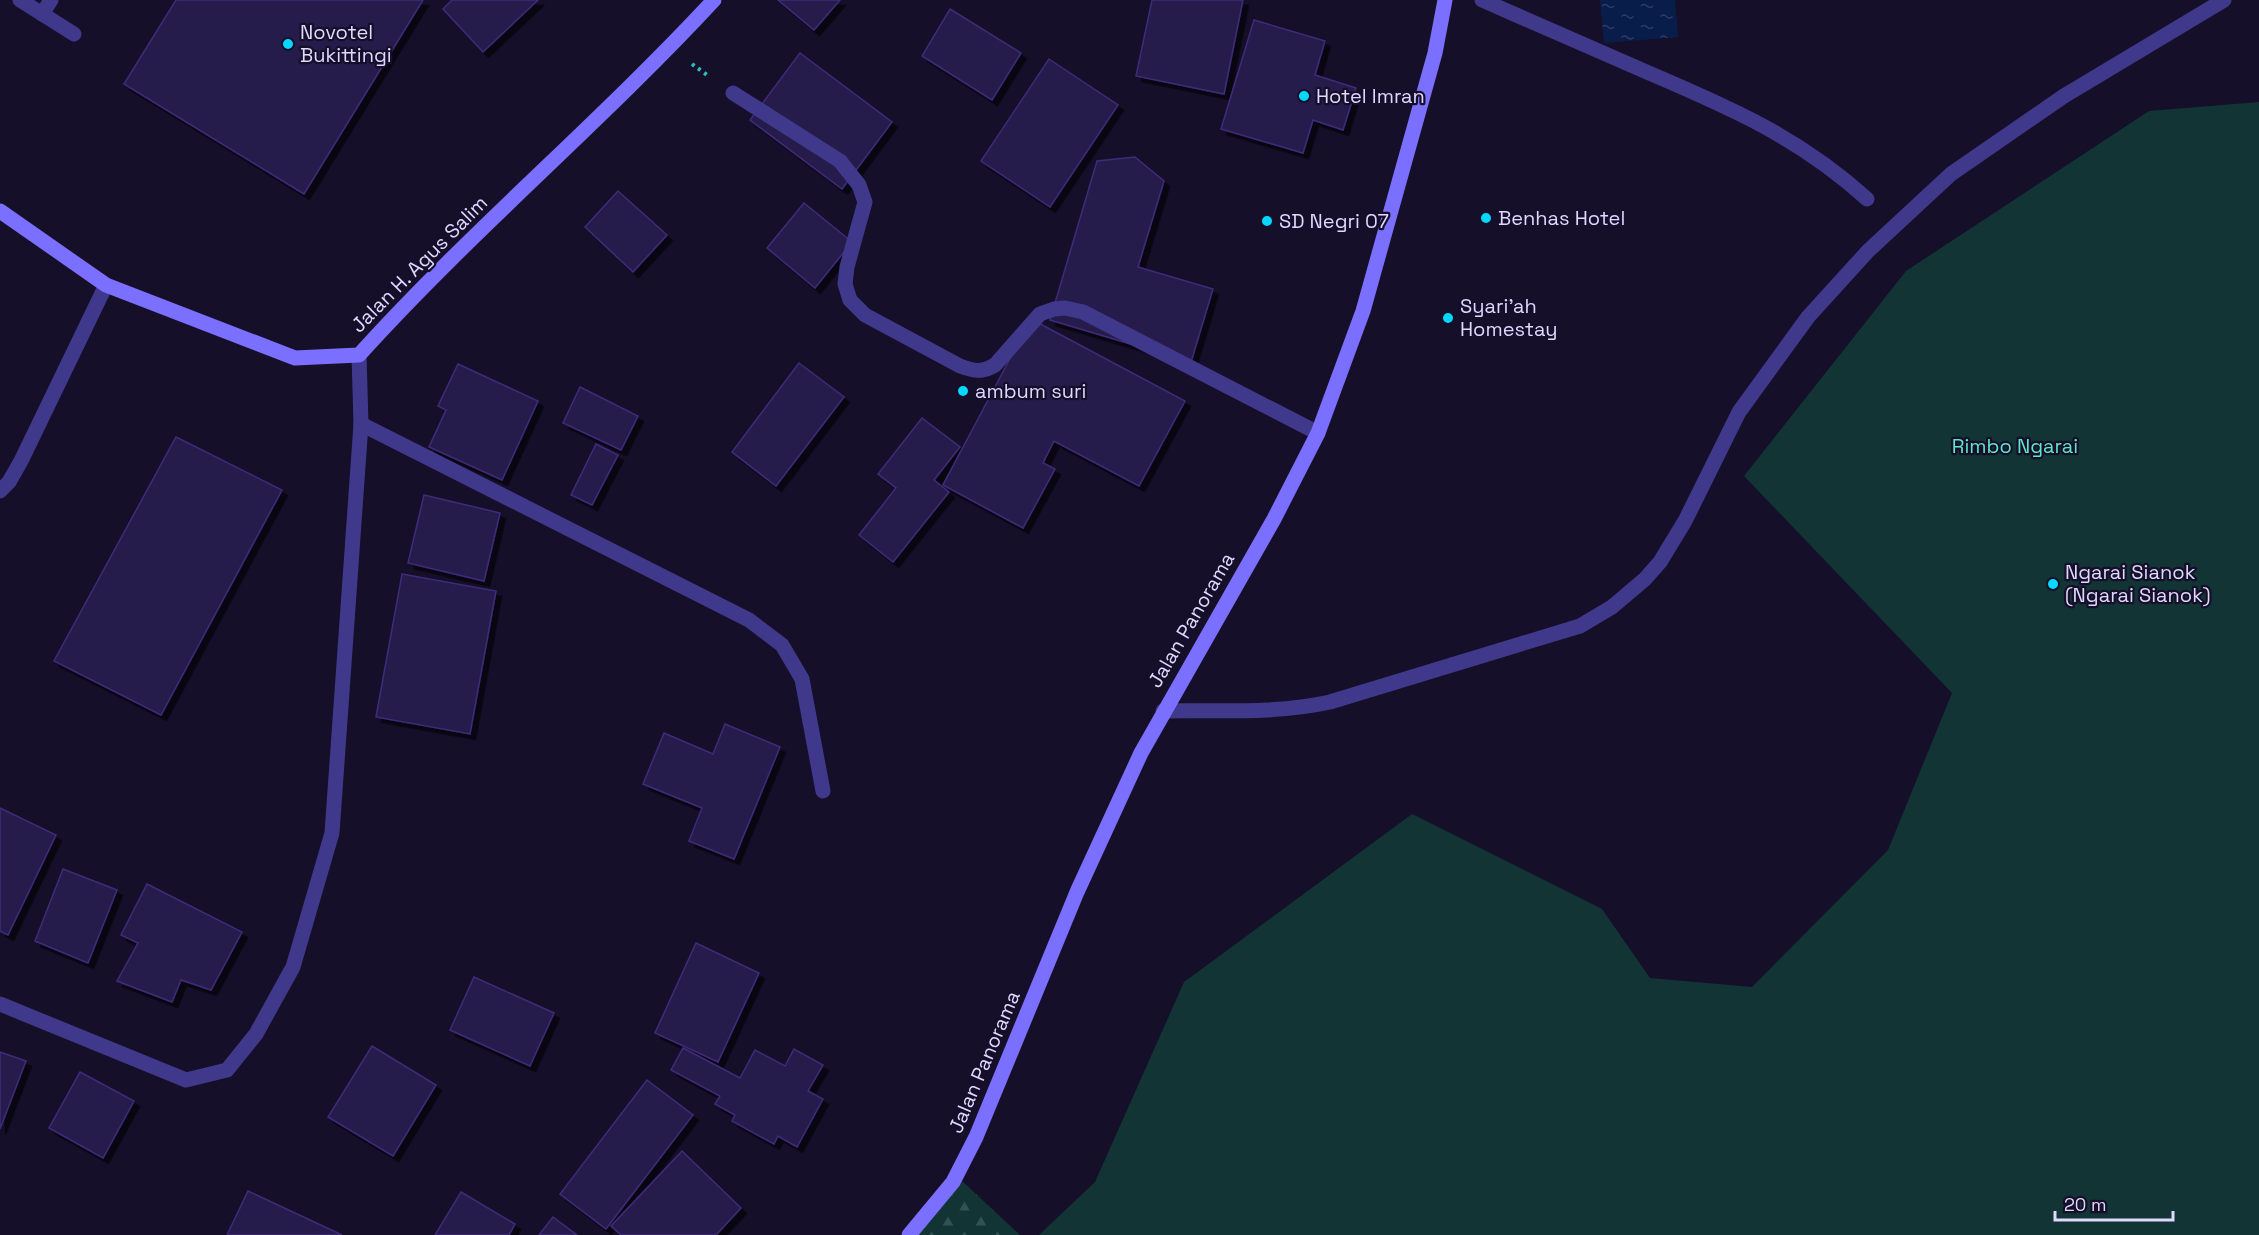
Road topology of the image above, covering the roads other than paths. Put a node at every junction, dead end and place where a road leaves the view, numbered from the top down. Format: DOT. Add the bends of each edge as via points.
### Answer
graph roads {
  1 [pos="20,0"];
  2 [pos="51,0"];
  3 [pos="714,0"];
  4 [pos="1445,0"];
  5 [pos="1482,0"];
  6 [pos="2223,0"];
  7 [pos="42,14"];
  8 [pos="74,34"];
  9 [pos="733,93"];
  10 [pos="1867,199"];
  11 [pos="0,211"];
  12 [pos="106,285"];
  13 [pos="359,355"];
  14 [pos="361,424"];
  15 [pos="1318,433"];
  16 [pos="0,491"];
  17 [pos="1163,711"];
  18 [pos="823,791"];
  19 [pos="0,1004"];
  20 [pos="909,1235"];
  1 -- 7 [label="street"];
  2 -- 7 [label="street"];
  3 -- 13 [label="main road, Jalan H. Agus Salim"];
  4 -- 15 [label="main road, Jalan Panorama" via="1435,53 1363,311"];
  5 -- 10 [label="street" via="1777,132 1842,176"];
  6 -- 17 [label="street" via="2064,96 1960,167 1868,251 1808,317 1739,412 1685,521 1660,562 1612,607 1580,626 1330,702 1278,709"];
  7 -- 8 [label="street"];
  9 -- 15 [label="street" via="840,161 859,185 865,202 845,284 850,300 865,315 976,372 995,365 1040,314 1065,308 1083,312"];
  11 -- 12 [label="main road, Jalan H. Agus Salim"];
  12 -- 13 [label="main road, Jalan H. Agus Salim" via="295,358"];
  12 -- 16 [label="street" via="21,461"];
  13 -- 14 [label="street"];
  14 -- 18 [label="street" via="749,620 782,645 802,679"];
  14 -- 19 [label="street" via="332,832 293,967 256,1034 228,1071 186,1080"];
  15 -- 17 [label="main road, Jalan Panorama" via="1274,519"];
  17 -- 20 [label="main road, Jalan Panorama" via="1077,892 976,1137 953,1182"];
}
